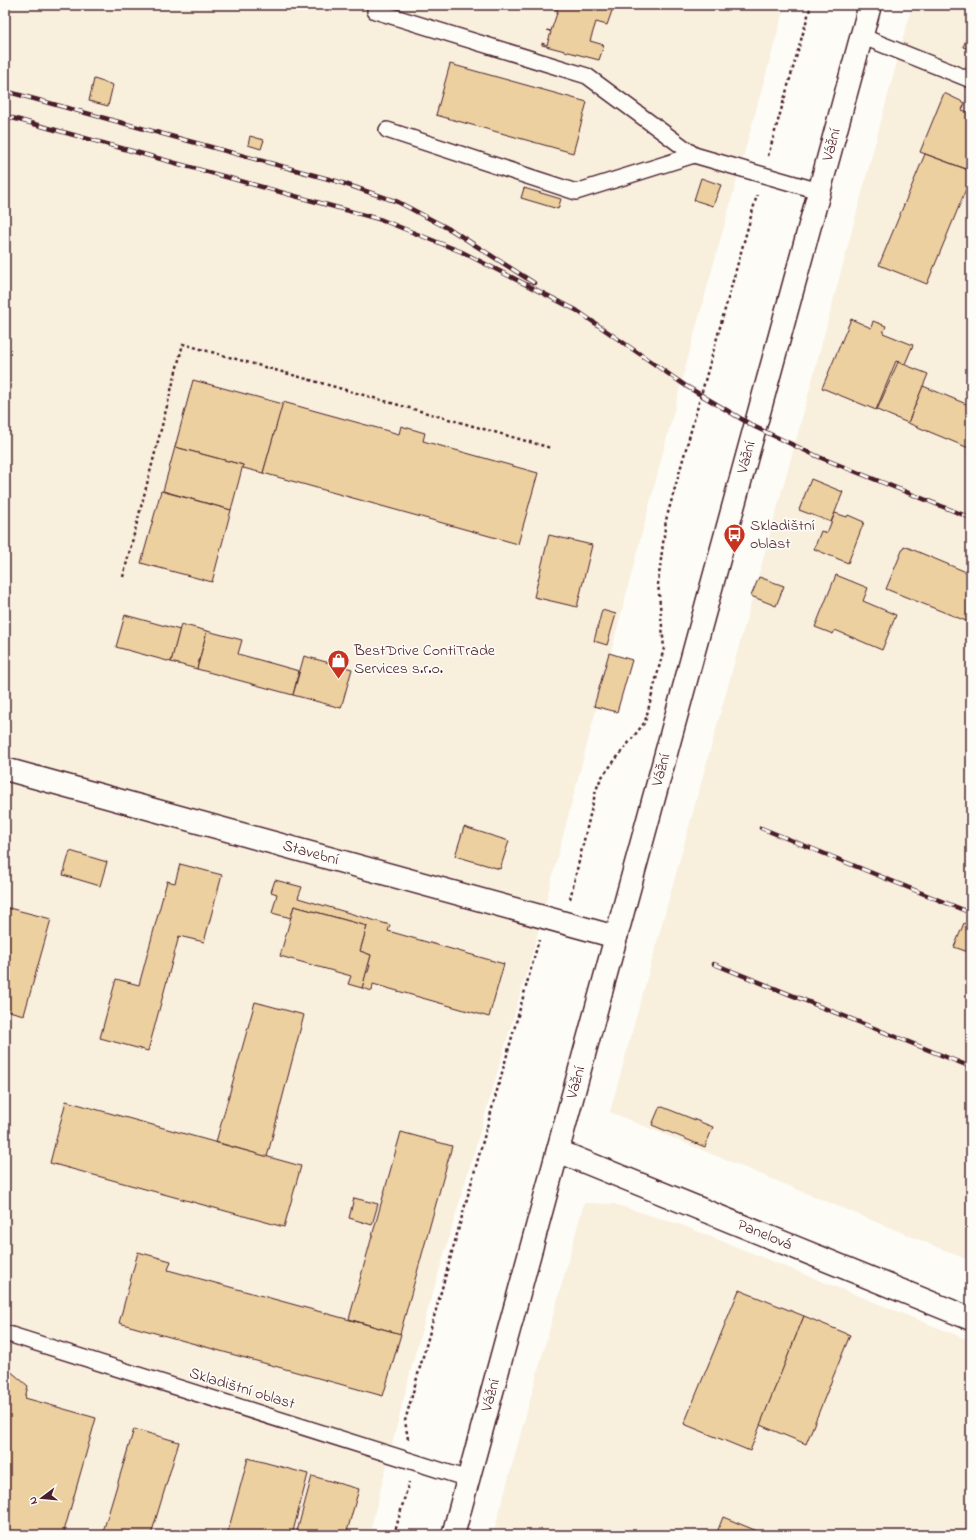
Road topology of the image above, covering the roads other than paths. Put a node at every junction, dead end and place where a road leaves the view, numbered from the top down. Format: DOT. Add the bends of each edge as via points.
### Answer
graph roads {
  1 [pos="870,5"];
  2 [pos="375,11"];
  3 [pos="861,36"];
  4 [pos="971,80"];
  5 [pos="387,130"];
  6 [pos="694,155"];
  7 [pos="819,191"];
  8 [pos="5,769"];
  9 [pos="616,937"];
  10 [pos="558,1151"];
  11 [pos="971,1319"];
  12 [pos="5,1333"];
  13 [pos="468,1479"];
  14 [pos="453,1535"];
  1 -- 3 [label="street, Vážní"];
  2 -- 6 [label="lane" via="587,76"];
  3 -- 4 [label="lane"];
  3 -- 7 [label="street, Vážní"];
  5 -- 6 [label="lane" via="576,192"];
  6 -- 7 [label="lane"];
  7 -- 9 [label="street, Vážní"];
  8 -- 9 [label="street, Stavební"];
  9 -- 10 [label="street, Vážní"];
  10 -- 11 [label="street, Panelová"];
  10 -- 13 [label="street, Vážní"];
  12 -- 13 [label="lane, Skladištní oblast"];
  13 -- 14 [label="street, Vážní"];
}
